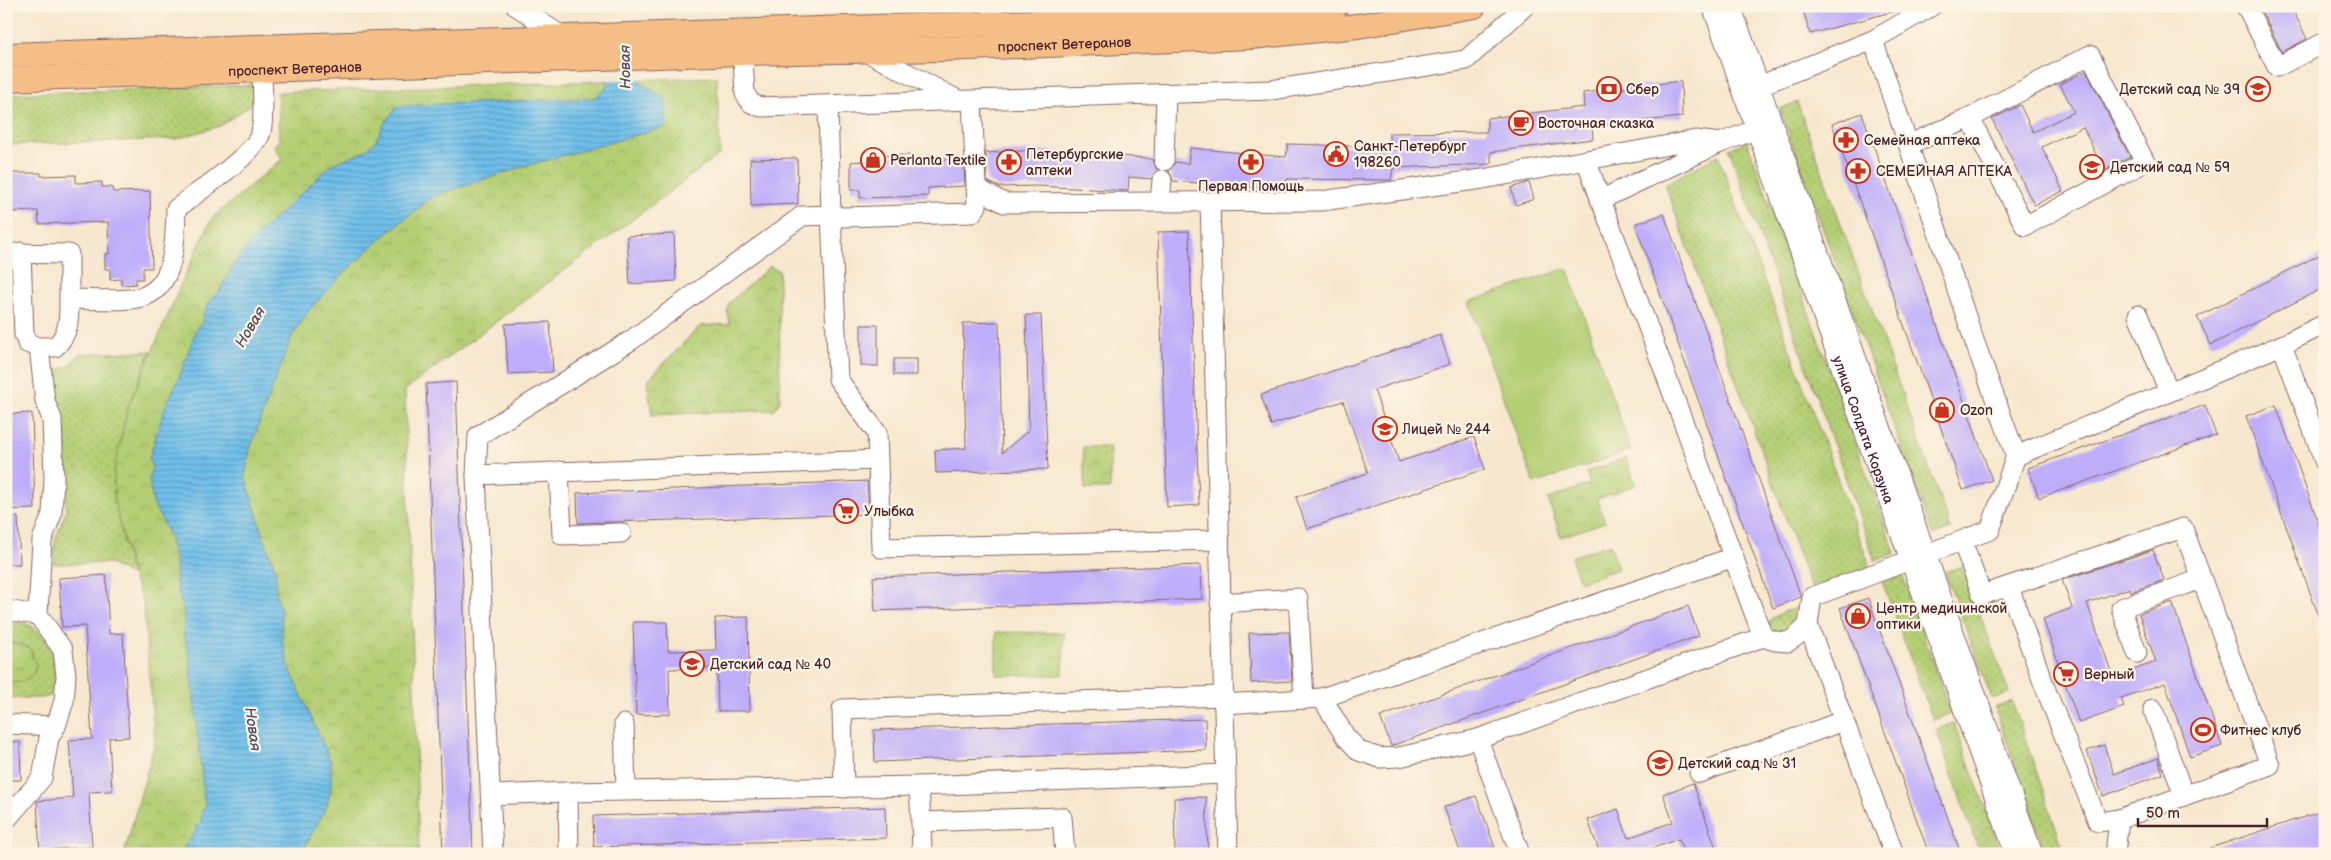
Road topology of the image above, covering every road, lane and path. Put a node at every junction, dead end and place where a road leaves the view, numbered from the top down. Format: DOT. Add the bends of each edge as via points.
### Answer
graph roads {
  1 [pos="516,6"];
  2 [pos="1336,6"];
  3 [pos="1474,6"];
  4 [pos="1525,6"];
  5 [pos="1712,6"];
  6 [pos="1732,6"];
  7 [pos="1932,6"];
  8 [pos="2246,6"];
  9 [pos="1127,13"];
  10 [pos="992,15"];
  11 [pos="1873,40"];
  12 [pos="742,42"];
  13 [pos="2325,42"];
  14 [pos="576,45"];
  15 [pos="865,51"];
  16 [pos="6,55"];
  17 [pos="262,70"];
  18 [pos="6,79"];
  19 [pos="1752,89"];
  20 [pos="1166,94"];
  21 [pos="966,101"];
  22 [pos="828,105"];
  23 [pos="1970,118"];
  24 [pos="1765,126"];
  25 [pos="1720,144"];
  26 [pos="1910,144"];
  27 [pos="1586,160"];
  28 [pos="1164,161"];
  29 [pos="1162,180"];
  30 [pos="976,188"];
  31 [pos="1600,200"];
  32 [pos="1160,201"];
  33 [pos="1210,202"];
  34 [pos="831,215"];
  35 [pos="14,252"];
  36 [pos="69,299"];
  37 [pos="2138,315"];
  38 [pos="2325,324"];
  39 [pos="2282,345"];
  40 [pos="40,356"];
  41 [pos="2169,392"];
  42 [pos="2016,456"];
  43 [pos="878,460"];
  44 [pos="2325,463"];
  45 [pos="559,471"];
  46 [pos="476,475"];
  47 [pos="621,533"];
  48 [pos="1219,540"];
  49 [pos="1962,541"];
  50 [pos="1918,556"];
  51 [pos="1734,557"];
  52 [pos="2201,579"];
  53 [pos="2009,587"];
  54 [pos="1220,602"];
  55 [pos="6,610"];
  56 [pos="38,615"];
  57 [pos="1808,625"];
  58 [pos="1763,637"];
  59 [pos="2137,653"];
  60 [pos="1313,698"];
  61 [pos="1223,700"];
  62 [pos="2153,709"];
  63 [pos="1843,721"];
  64 [pos="6,724"];
  65 [pos="624,724"];
  66 [pos="56,726"];
  67 [pos="1478,738"];
  68 [pos="1699,773"];
  69 [pos="1225,774"];
  70 [pos="919,786"];
  71 [pos="844,788"];
  72 [pos="626,790"];
  73 [pos="568,792"];
  74 [pos="491,795"];
  75 [pos="2184,796"];
  76 [pos="2119,819"];
  77 [pos="6,820"];
  78 [pos="920,822"];
  79 [pos="493,854"];
  80 [pos="569,854"];
  81 [pos="922,854"];
  82 [pos="1065,854"];
  83 [pos="1228,854"];
  84 [pos="1520,854"];
  85 [pos="1894,854"];
  86 [pos="2014,854"];
  87 [pos="2033,854"];
  88 [pos="2115,854"];
  1 -- 14 [label="street"];
  2 -- 9 [label="main road, проспект Ветеранов" via="1250,15"];
  3 -- 15 [label="main road, проспект Ветеранов" via="1358,26 1251,37"];
  4 -- 20 [label="street" via="1466,60 1271,90"];
  5 -- 19 [label="street, улица Солдата Корзуна"];
  6 -- 19 [label="street, улица Солдата Корзуна"];
  7 -- 11 [label="street"];
  8 -- 13 [label="street" via="2277,67"];
  9 -- 10 [label="main road, проспект Ветеранов"];
  10 -- 12 [label="main road, проспект Ветеранов"];
  11 -- 19 [label="street"];
  11 -- 26 [label="street"];
  12 -- 14 [label="main road, проспект Ветеранов"];
  12 -- 15 [label="main road, проспект Ветеранов"];
  12 -- 22 [label="street" via="745,94 751,103 761,107"];
  14 -- 16 [label="main road, проспект Ветеранов"];
  14 -- 17 [label="main road, проспект Ветеранов"];
  15 -- 21 [label="street"];
  17 -- 18 [label="main road, проспект Ветеранов"];
  17 -- 36 [label="street" via="261,130 257,142 176,209 175,248 171,266 162,282 150,294 133,299"];
  19 -- 24 [label="street, улица Солдата Корзуна"];
  20 -- 21 [label="street"];
  20 -- 28 [label="street"];
  21 -- 22 [label="street"];
  21 -- 30 [label="street"];
  22 -- 34 [label="street"];
  23 -- 23 [label="street" via="2090,55 2145,162 2025,226"];
  23 -- 26 [label="street"];
  24 -- 25 [label="street"];
  24 -- 50 [label="street, улица Солдата Корзуна"];
  25 -- 27 [label="street" via="1696,140"];
  25 -- 31 [label="street"];
  26 -- 42 [label="street" via="1975,344"];
  27 -- 31 [label="street"];
  27 -- 33 [label="street" via="1483,179 1321,201"];
  29 -- 32 [label="street"];
  30 -- 32 [label="street" via="1004,203"];
  30 -- 34 [label="street" via="977,206 972,213"];
  31 -- 51 [label="street"];
  32 -- 33 [label="street"];
  33 -- 48 [label="street"];
  34 -- 43 [label="street" via="838,379 877,432"];
  34 -- 46 [label="street" via="802,216 630,342 478,436"];
  35 -- 36 [label="street" via="69,254"];
  35 -- 36 [label="street" via="26,343 38,348 55,347 64,338 69,325"];
  37 -- 41 [label="street"];
  38 -- 39 [label="street"];
  39 -- 41 [label="street"];
  39 -- 44 [label="street"];
  40 -- 56 [label="street" via="45,400 52,419 54,480 52,514 42,540"];
  41 -- 42 [label="street"];
  42 -- 49 [label="street" via="1990,530"];
  43 -- 45 [label="street"];
  43 -- 48 [label="street" via="881,548"];
  45 -- 46 [label="street"];
  45 -- 47 [label="street" via="562,534"];
  46 -- 74 [label="street"];
  48 -- 54 [label="street"];
  49 -- 50 [label="street"];
  49 -- 53 [label="street" via="1982,595"];
  50 -- 57 [label="street" via="1812,597"];
  50 -- 86 [label="street, улица Солдата Корзуна"];
  50 -- 87 [label="street, улица Солдата Корзуна"];
  51 -- 58 [label="street"];
  51 -- 60 [label="street"];
  52 -- 53 [label="street" via="2183,528"];
  52 -- 59 [label="street" via="2121,608"];
  52 -- 75 [label="street" via="2270,765"];
  53 -- 76 [label="street" via="2098,822"];
  54 -- 60 [label="street" via="1298,598"];
  54 -- 61 [label="street"];
  55 -- 56 [label="street"];
  56 -- 66 [label="street" via="63,650 64,701"];
  57 -- 58 [label="street" via="1788,642"];
  57 -- 63 [label="street"];
  58 -- 67 [label="street"];
  60 -- 61 [label="street"];
  60 -- 67 [label="street" via="1359,751 1380,758 1399,757"];
  61 -- 69 [label="street"];
  61 -- 71 [label="street" via="842,710"];
  62 -- 75 [label="street"];
  63 -- 68 [label="street"];
  63 -- 85 [label="street"];
  64 -- 66 [label="street"];
  65 -- 72 [label="street"];
  66 -- 77 [label="street" via="49,738 42,778"];
  67 -- 84 [label="street"];
  69 -- 70 [label="street"];
  69 -- 83 [label="street"];
  70 -- 71 [label="street"];
  70 -- 78 [label="street"];
  71 -- 72 [label="street"];
  72 -- 73 [label="street"];
  73 -- 74 [label="street"];
  73 -- 80 [label="street"];
  74 -- 79 [label="street"];
  75 -- 76 [label="street"];
  76 -- 88 [label="street"];
  78 -- 81 [label="street"];
  78 -- 82 [label="street" via="1062,817"];
}
